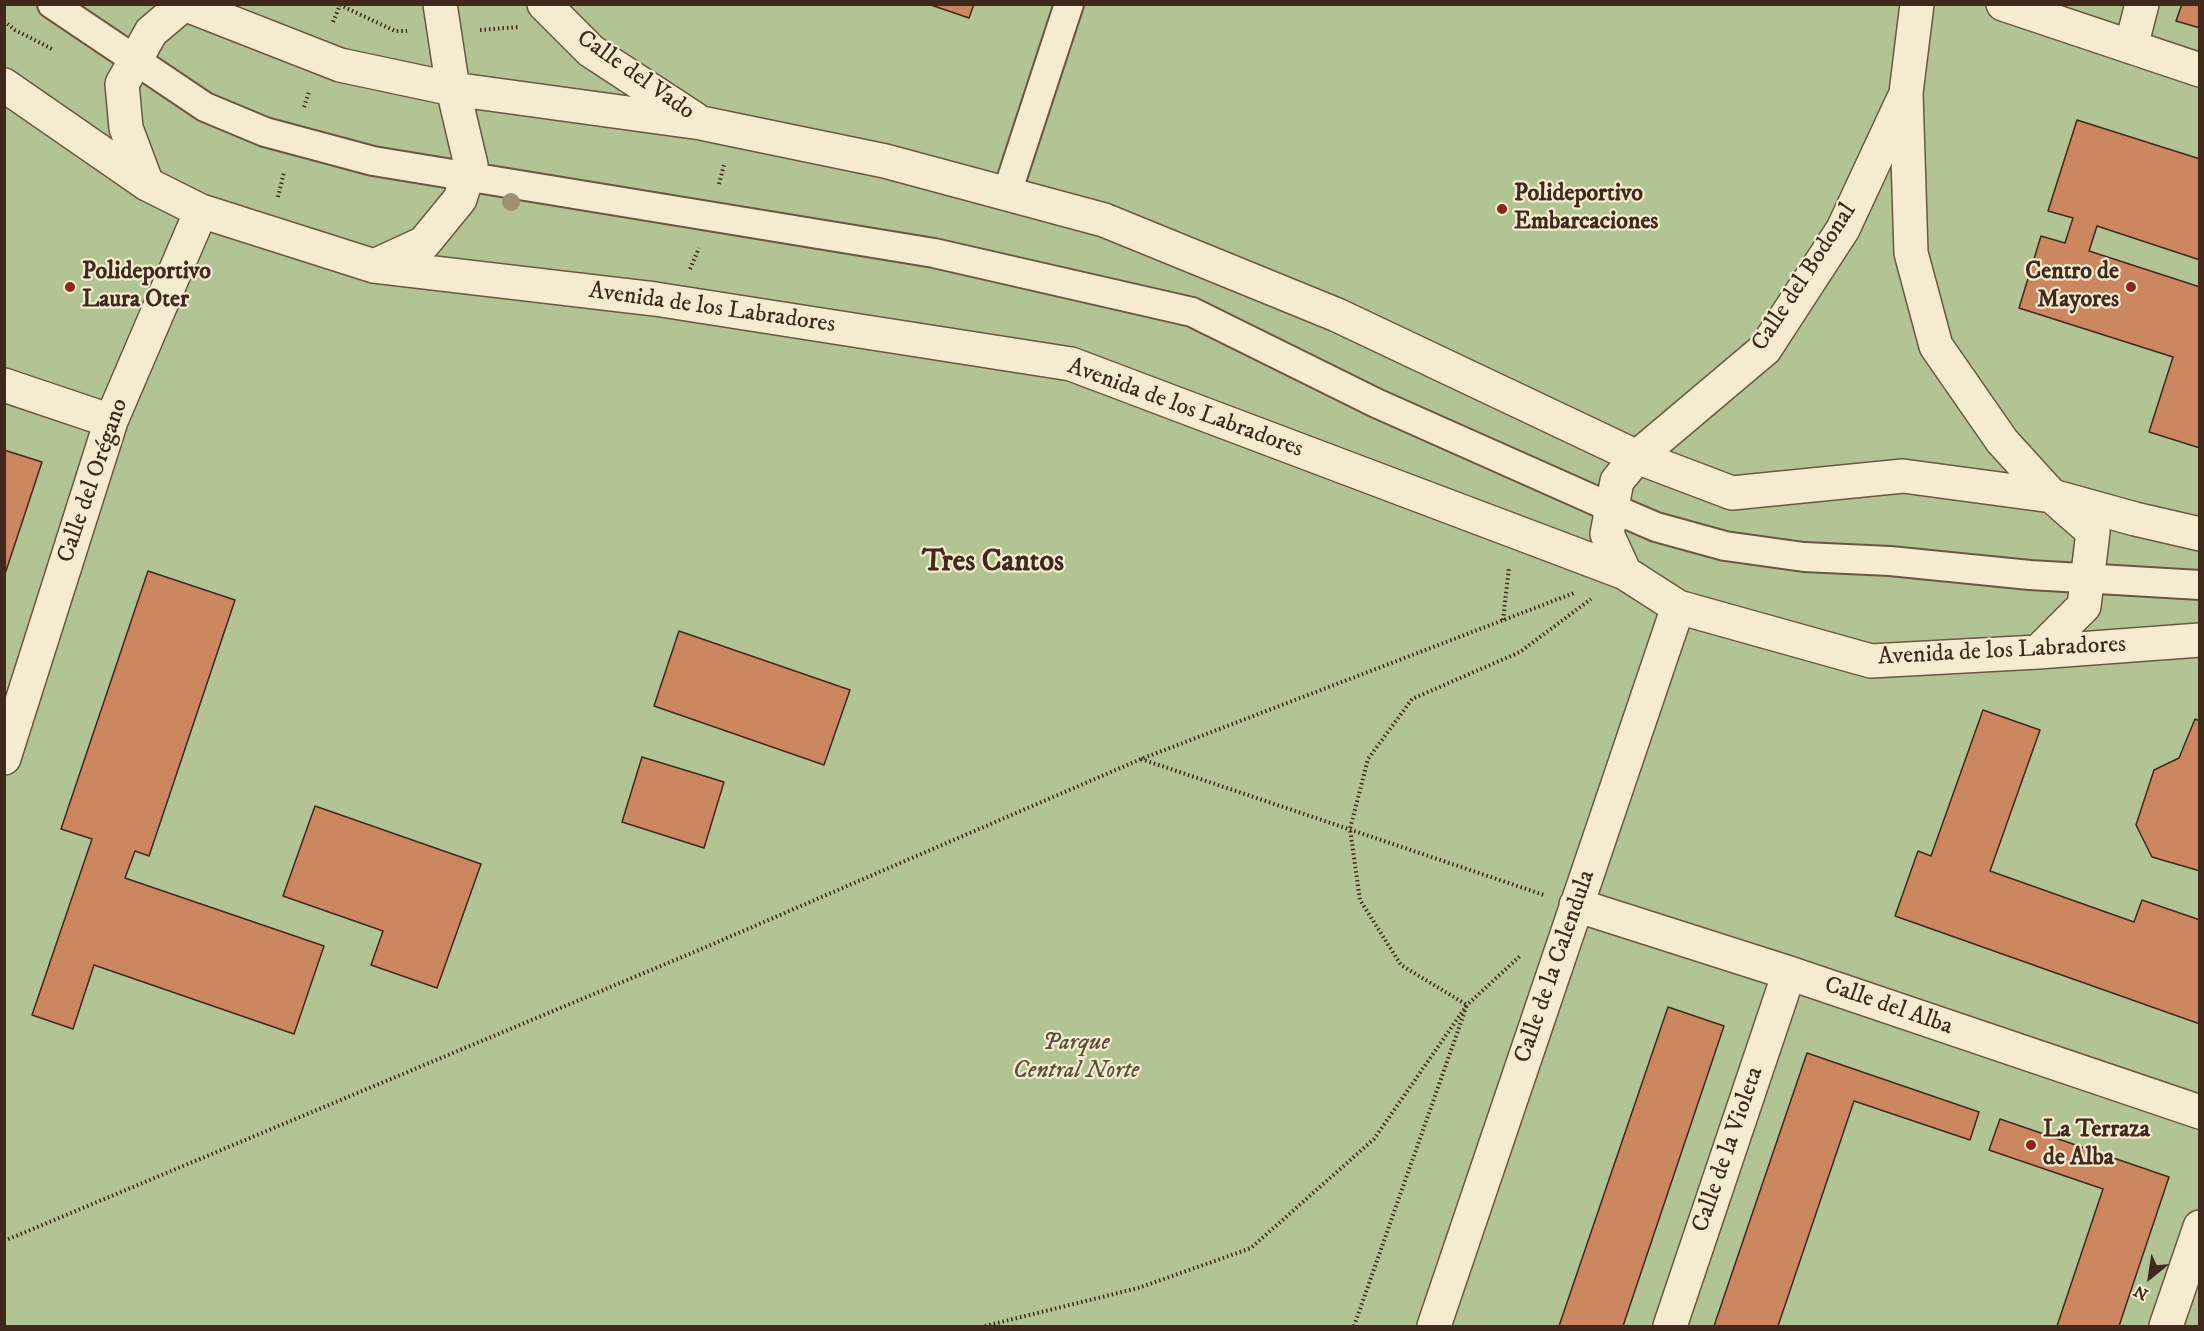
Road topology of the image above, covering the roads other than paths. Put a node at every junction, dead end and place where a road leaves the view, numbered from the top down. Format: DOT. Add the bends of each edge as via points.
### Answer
graph roads {
  1 [pos="52,4"];
  2 [pos="183,4"];
  3 [pos="440,4"];
  4 [pos="543,4"];
  5 [pos="1069,4"];
  6 [pos="1917,4"];
  7 [pos="2003,4"];
  8 [pos="2142,4"];
  9 [pos="2131,47"];
  10 [pos="136,60"];
  11 [pos="2199,70"];
  12 [pos="4,85"];
  13 [pos="453,90"];
  14 [pos="1906,93"];
  15 [pos="701,123"];
  16 [pos="467,178"];
  17 [pos="147,184"];
  18 [pos="1006,193"];
  19 [pos="201,211"];
  20 [pos="374,266"];
  21 [pos="4,385"];
  22 [pos="111,421"];
  23 [pos="1637,457"];
  24 [pos="2052,496"];
  25 [pos="1612,508"];
  26 [pos="2199,534"];
  27 [pos="1625,573"];
  28 [pos="2087,578"];
  29 [pos="2199,585"];
  30 [pos="1678,607"];
  31 [pos="2199,640"];
  32 [pos="2038,652"];
  33 [pos="4,758"];
  34 [pos="1576,905"];
  35 [pos="1789,973"];
  36 [pos="2199,1112"];
  37 [pos="2199,1227"];
  38 [pos="1434,1326"];
  39 [pos="1670,1326"];
  40 [pos="2166,1326"];
  1 -- 10 [label="street"];
  2 -- 10 [label="street" via="151,32"];
  2 -- 13 [label="street" via="340,65"];
  3 -- 13 [label="street"];
  4 -- 15 [label="street, Calle del Vado" via="591,51"];
  5 -- 18 [label="street"];
  6 -- 14 [label="street, Calle del Bodonal"];
  7 -- 9 [label="street"];
  8 -- 9 [label="street"];
  9 -- 11 [label="street"];
  10 -- 16 [label="street" via="205,107 265,132 373,161"];
  10 -- 17 [label="street" via="122,84 126,129"];
  12 -- 17 [label="street, Avenida de los Labradores"];
  13 -- 15 [label="street"];
  13 -- 16 [label="street" via="471,165"];
  14 -- 23 [label="street, Calle del Bodonal" via="1843,229 1765,349"];
  14 -- 24 [label="street, Calle del Bodonal" via="1911,253 1936,346 2002,441"];
  15 -- 18 [label="street" via="885,161"];
  16 -- 20 [label="street" via="460,199 424,243"];
  16 -- 25 [label="street" via="934,253 1192,312 1376,403"];
  17 -- 19 [label="street, Avenida de los Labradores"];
  18 -- 23 [label="street" via="1104,220 1337,315"];
  19 -- 20 [label="street, Avenida de los Labradores"];
  19 -- 22 [label="street, Calle del Orégano"];
  20 -- 27 [label="street, Avenida de los Labradores" via="655,299 1071,364"];
  21 -- 22 [label="street"];
  22 -- 33 [label="street, Calle del Orégano"];
  23 -- 24 [label="street" via="1732,493 1903,477"];
  23 -- 25 [label="street, Calle del Bodonal" via="1617,482"];
  24 -- 26 [label="street"];
  24 -- 28 [label="street, Calle del Bodonal" via="2092,532"];
  25 -- 27 [label="street, Calle del Bodonal" via="1608,534"];
  25 -- 28 [label="street" via="1656,527 1725,546 1804,556"];
  27 -- 30 [label="street, Avenida de los Labradores"];
  28 -- 29 [label="street"];
  28 -- 32 [label="street" via="2084,606"];
  30 -- 32 [label="street, Avenida de los Labradores" via="1871,661"];
  30 -- 34 [label="street, Calle de la Calendula"];
  31 -- 32 [label="street, Avenida de los Labradores"];
  34 -- 35 [label="street, Calle del Alba"];
  34 -- 38 [label="street, Calle de la Calendula"];
  35 -- 36 [label="street, Calle del Alba"];
  35 -- 39 [label="street, Calle de la Violeta"];
  37 -- 40 [label="street"];
}
